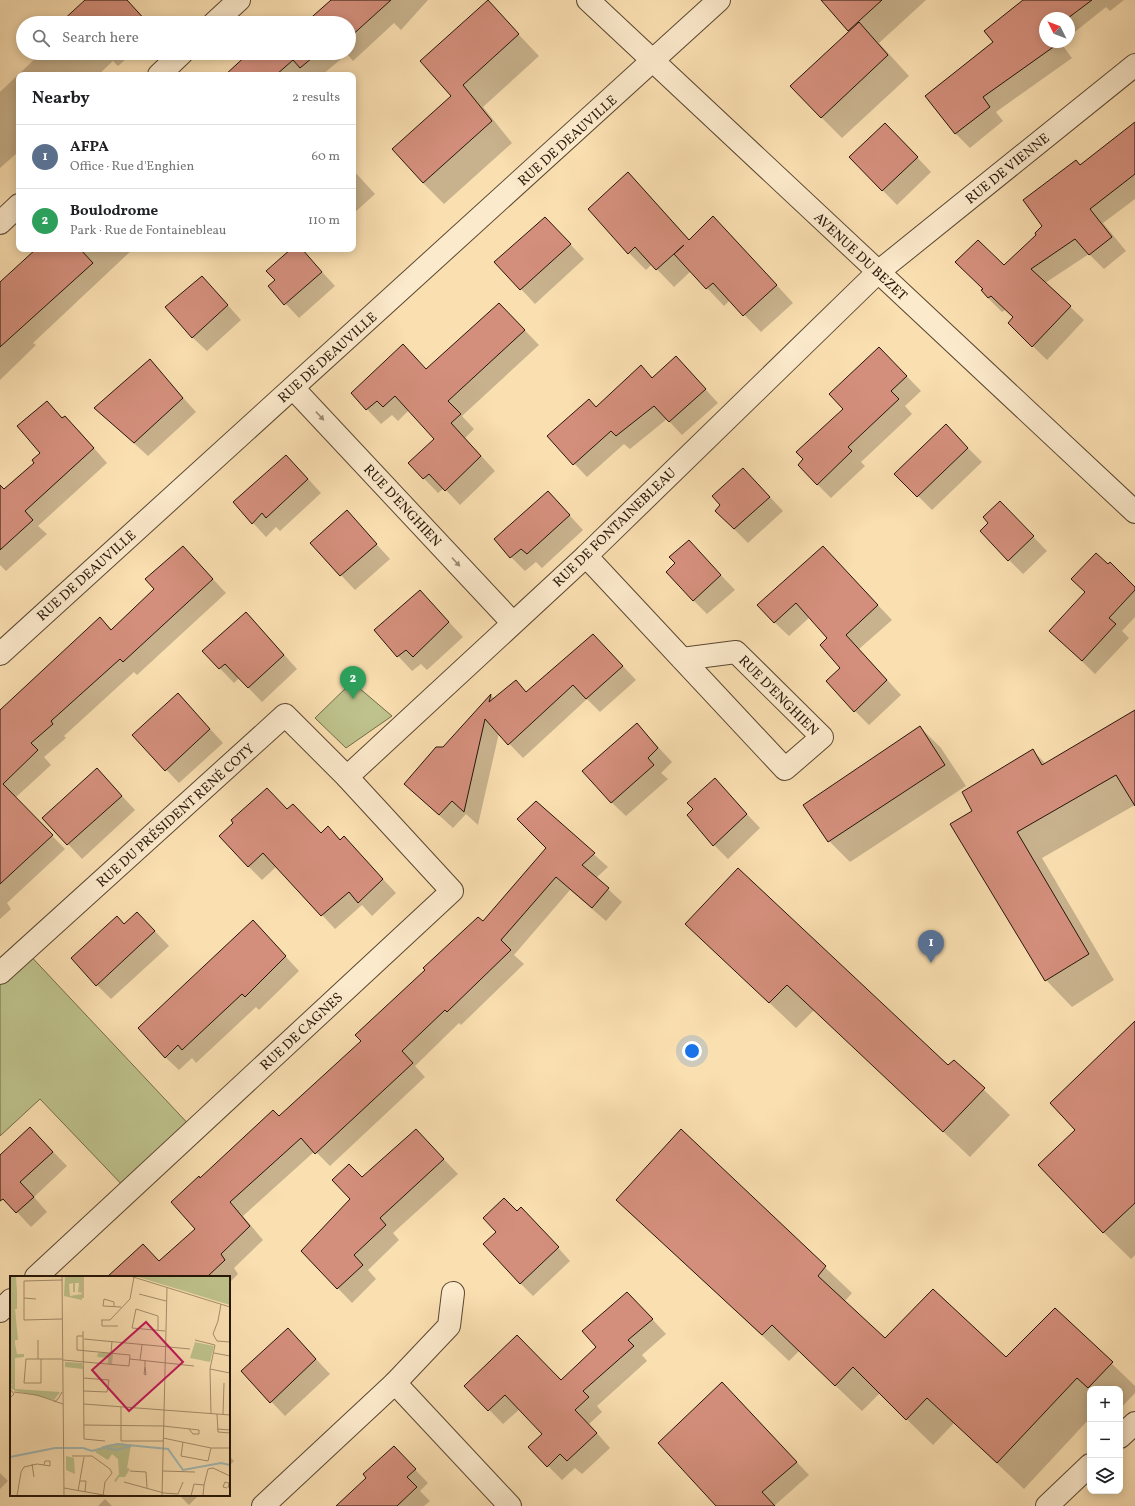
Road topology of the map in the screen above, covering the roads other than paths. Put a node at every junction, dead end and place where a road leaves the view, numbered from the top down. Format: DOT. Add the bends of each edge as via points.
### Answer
graph roads {
  1 [pos="239,0"];
  2 [pos="588,0"];
  3 [pos="718,0"];
  4 [pos="222,16"];
  5 [pos="175,60"];
  6 [pos="653,61"];
  7 [pos="1135,65"];
  8 [pos="162,72"];
  9 [pos="16,208"];
  10 [pos="0,223"];
  11 [pos="878,272"];
  12 [pos="293,388"];
  13 [pos="1135,512"];
  14 [pos="586,556"];
  15 [pos="512,622"];
  16 [pos="0,654"];
  17 [pos="682,659"];
  18 [pos="346,777"];
  19 [pos="0,973"];
  20 [pos="37,1276"];
  21 [pos="453,1293"];
  22 [pos="10,1301"];
  23 [pos="0,1311"];
  24 [pos="395,1383"];
  25 [pos="1135,1423"];
  26 [pos="1123,1434"];
  27 [pos="1087,1468"];
  28 [pos="263,1506"];
  29 [pos="510,1506"];
  30 [pos="1047,1506"];
  1 -- 4 [label="street"];
  2 -- 6 [label="street, AVENUE DU BEZET"];
  3 -- 6 [label="street, RUE DE DEAUVILLE"];
  5 -- 8 [label="street"];
  6 -- 11 [label="street, AVENUE DU BEZET"];
  6 -- 12 [label="street, RUE DE DEAUVILLE"];
  7 -- 11 [label="street, RUE DE VIENNE"];
  9 -- 10 [label="street"];
  11 -- 13 [label="street, AVENUE DU BEZET"];
  11 -- 14 [label="street, RUE DE FONTAINEBLEAU"];
  12 -- 15 [label="street, RUE D'ENGHIEN, one-way"];
  12 -- 16 [label="street, RUE DE DEAUVILLE"];
  14 -- 15 [label="street, RUE DE FONTAINEBLEAU"];
  14 -- 17 [label="street, RUE D'ENGHIEN"];
  15 -- 18 [label="street, RUE DE FONTAINEBLEAU"];
  17 -- 17 [label="street, RUE D'ENGHIEN" via="736,652 822,737 785,769"];
  18 -- 19 [label="street, RUE DU PRÉSIDENT RENÉ COTY" via="285,715"];
  18 -- 20 [label="street, RUE DE CAGNES" via="452,891"];
  21 -- 24 [label="street" via="449,1326"];
  22 -- 23 [label="street"];
  24 -- 28 [label="street"];
  24 -- 29 [label="street"];
  25 -- 26 [label="street"];
  27 -- 30 [label="street"];
}
